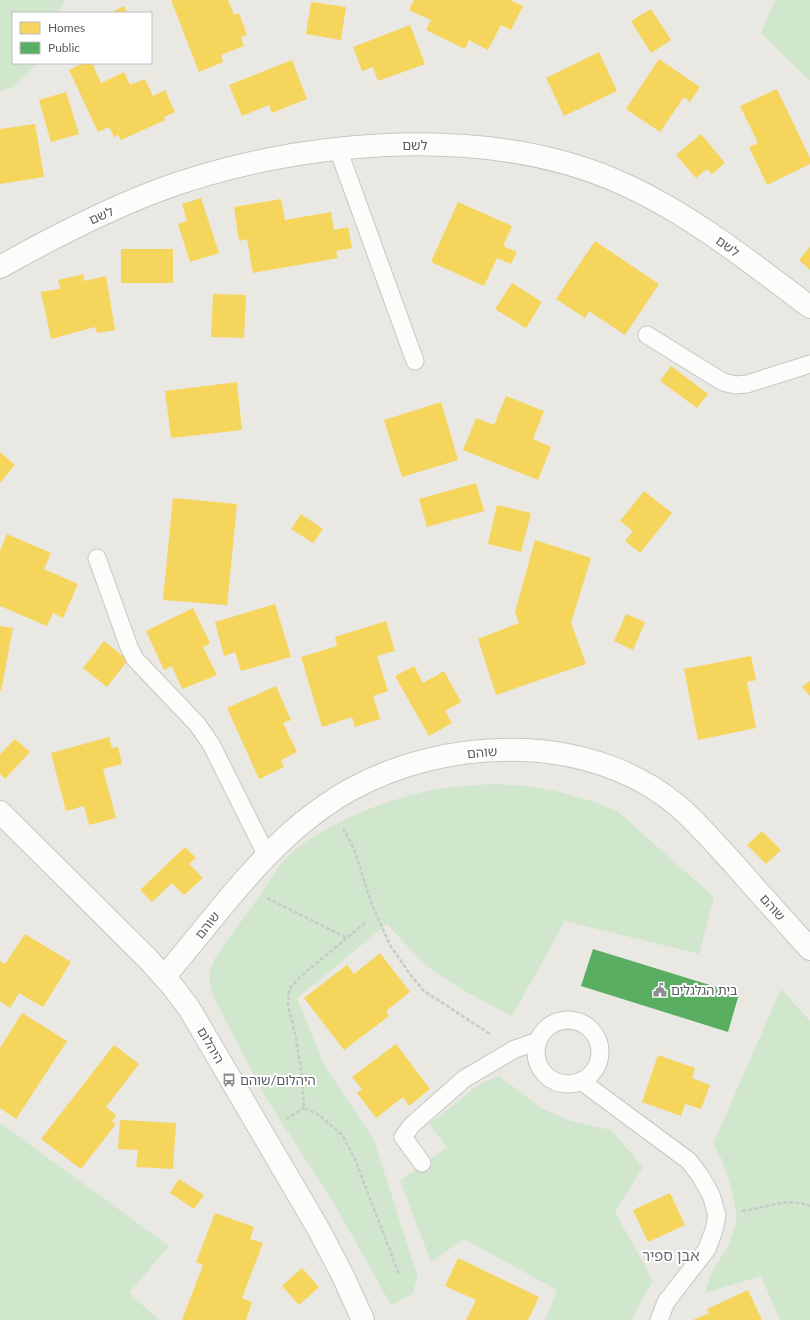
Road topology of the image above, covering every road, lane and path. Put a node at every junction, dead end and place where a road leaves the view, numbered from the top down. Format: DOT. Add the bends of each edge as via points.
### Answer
graph roads {
  1 [pos="338,149"];
  2 [pos="0,267"];
  3 [pos="810,307"];
  4 [pos="647,335"];
  5 [pos="415,361"];
  6 [pos="810,364"];
  7 [pos="97,558"];
  8 [pos="324,806"];
  9 [pos="0,812"];
  10 [pos="267,856"];
  11 [pos="240,885"];
  12 [pos="365,923"];
  13 [pos="347,938"];
  14 [pos="810,949"];
  15 [pos="164,977"];
  16 [pos="538,1041"];
  17 [pos="515,1049"];
  18 [pos="581,1081"];
  19 [pos="422,1163"];
  20 [pos="810,1206"];
  21 [pos="717,1215"];
  22 [pos="399,1274"];
  23 [pos="363,1320"];
  24 [pos="658,1320"];
  1 -- 2 [label="street, לשם" via="317,150 264,160 156,192 94,217"];
  1 -- 3 [label="street, לשם" via="412,144 456,146 519,153 579,168 617,181 689,219"];
  1 -- 5 [label="lane"];
  4 -- 6 [label="lane" via="723,382 735,385 747,384"];
  7 -- 10 [label="lane" via="135,659 197,724 211,744"];
  8 -- 10 [label="street, שוהם"];
  8 -- 14 [label="street, שוהם" via="374,778 443,756 515,750 550,751 584,758 617,769 648,785 678,806 714,842"];
  8 -- 17 [label="path" via="346,831 372,905 390,945 424,991"];
  9 -- 15 [label="street, היהלום"];
  10 -- 11 [label="street, שוהם"];
  11 -- 13 [label="path"];
  11 -- 15 [label="street, שוהם"];
  12 -- 13 [label="path"];
  13 -- 22 [label="path" via="289,989 288,1005 301,1069 304,1108 319,1115 342,1135 354,1157"];
  15 -- 23 [label="street, היהלום" via="196,1020 311,1214"];
  16 -- 17 [label="lane"];
  16 -- 18 [label="lane" via="537,1061 545,1074 562,1083"];
  16 -- 18 [label="lane" via="546,1029 564,1021 579,1022 591,1030 599,1044 599,1058 593,1072"];
  17 -- 19 [label="lane" via="464,1079 403,1136"];
  18 -- 21 [label="lane" via="688,1161 711,1195"];
  20 -- 21 [label="path" via="800,1202 774,1203 752,1210"];
  21 -- 24 [label="lane" via="707,1249 666,1302"];
}
